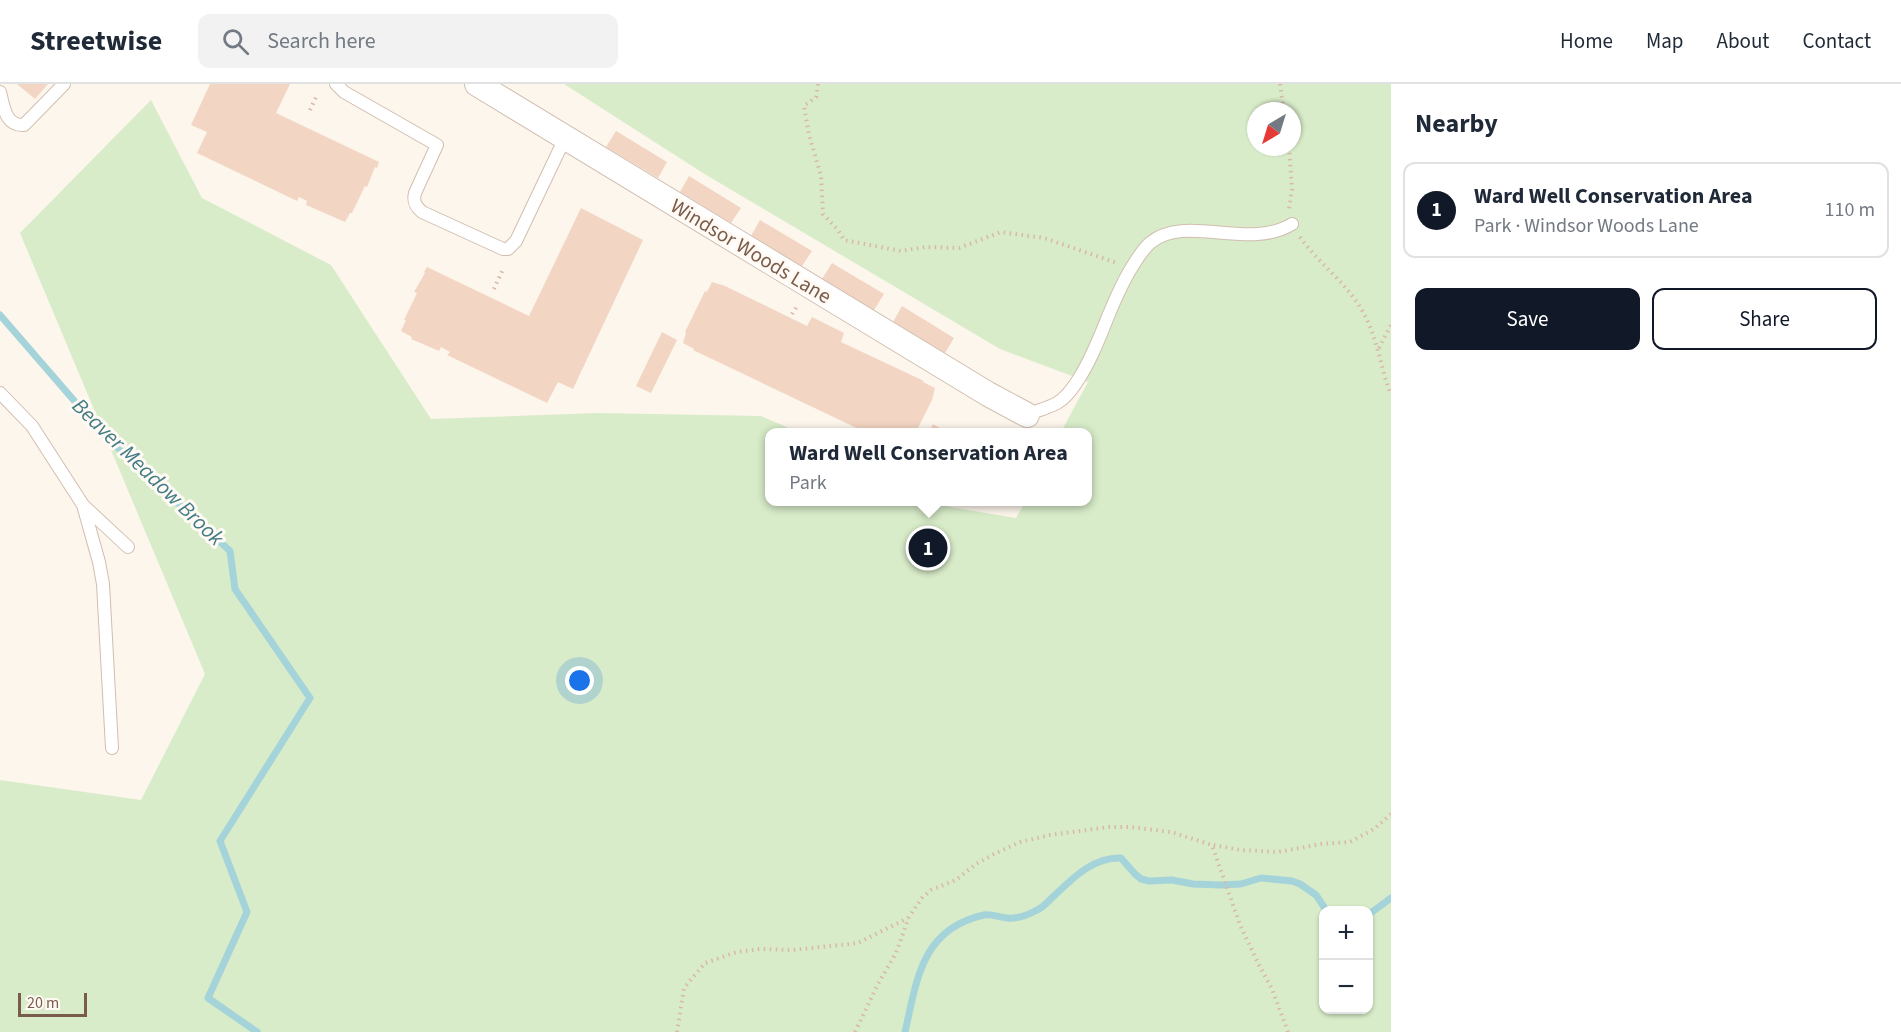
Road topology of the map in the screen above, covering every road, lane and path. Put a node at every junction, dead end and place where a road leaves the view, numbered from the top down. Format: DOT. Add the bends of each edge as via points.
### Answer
graph roads {
  1 [pos="64,84"];
  2 [pos="336,84"];
  3 [pos="477,84"];
  4 [pos="818,84"];
  5 [pos="1280,84"];
  6 [pos="0,92"];
  7 [pos="317,95"];
  8 [pos="1283,102"];
  9 [pos="310,110"];
  10 [pos="565,138"];
  11 [pos="1290,156"];
  12 [pos="1292,224"];
  13 [pos="1126,266"];
  14 [pos="503,269"];
  15 [pos="494,289"];
  16 [pos="1391,325"];
  17 [pos="1378,349"];
  18 [pos="0,393"];
  19 [pos="1391,395"];
  20 [pos="1027,415"];
  21 [pos="83,505"];
  22 [pos="128,547"];
  23 [pos="112,748"];
  24 [pos="1391,814"];
  25 [pos="1212,845"];
  26 [pos="909,917"];
  27 [pos="677,1032"];
  28 [pos="855,1032"];
  29 [pos="1288,1032"];
  1 -- 6 [label="lane" via="24,125 9,120"];
  2 -- 10 [label="lane" via="437,145 414,198 417,208 503,249 516,241"];
  3 -- 10 [label="street, Windsor Woods Lane"];
  4 -- 13 [label="path" via="816,97 804,106 821,176 824,214 844,240 901,251 959,248 1000,232 1044,238"];
  5 -- 8 [label="path"];
  7 -- 9 [label="path"];
  10 -- 20 [label="street, Windsor Woods Lane"];
  11 -- 12 [label="path"];
  12 -- 17 [label="path" via="1356,300"];
  12 -- 20 [label="lane" via="1249,235 1180,231 1150,243 1118,290 1093,356 1074,387 1058,403"];
  14 -- 15 [label="path"];
  16 -- 17 [label="path"];
  17 -- 19 [label="path"];
  18 -- 21 [label="lane" via="32,426"];
  21 -- 22 [label="lane"];
  21 -- 23 [label="lane" via="102,584"];
  24 -- 25 [label="path" via="1350,842 1278,852"];
  25 -- 26 [label="path" via="1174,833 1126,827 1092,828 1020,842 976,864 956,880 928,891"];
  25 -- 29 [label="path" via="1248,945 1275,994"];
  26 -- 27 [label="path" via="858,943 794,951 737,952 705,963 683,990"];
  26 -- 28 [label="path" via="896,953"];
}
